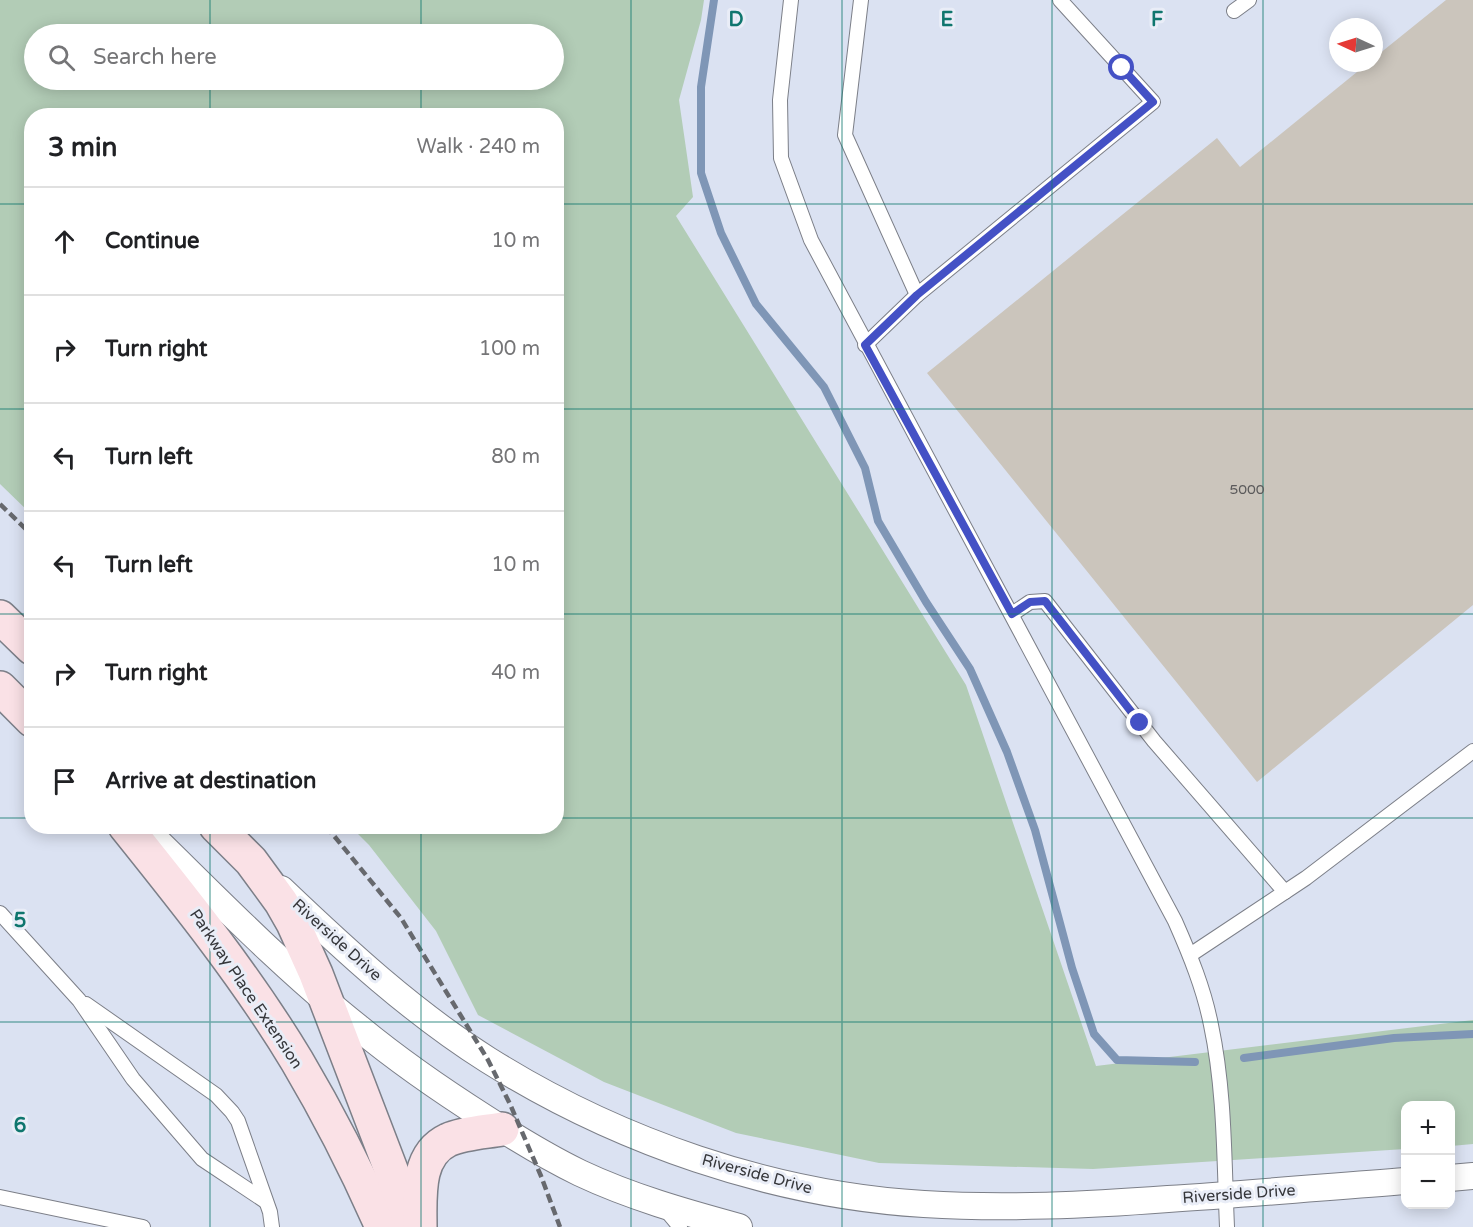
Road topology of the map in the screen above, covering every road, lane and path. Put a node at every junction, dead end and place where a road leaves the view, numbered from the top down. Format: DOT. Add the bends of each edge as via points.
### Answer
graph roads {
  1 [pos="791,0"];
  2 [pos="861,0"];
  3 [pos="1060,0"];
  4 [pos="1249,0"];
  5 [pos="1234,11"];
  6 [pos="917,295"];
  7 [pos="865,345"];
  8 [pos="1012,614"];
  9 [pos="0,617"];
  10 [pos="24,640"];
  11 [pos="1473,751"];
  12 [pos="131,834"];
  13 [pos="150,834"];
  14 [pos="224,834"];
  15 [pos="251,861"];
  16 [pos="1285,892"];
  17 [pos="0,913"];
  18 [pos="1190,955"];
  19 [pos="79,1000"];
  20 [pos="326,1000"];
  21 [pos="502,1129"];
  22 [pos="1473,1176"];
  23 [pos="1455,1178"];
  24 [pos="1401,1181"];
  25 [pos="1226,1195"];
  26 [pos="0,1197"];
  27 [pos="265,1201"];
  28 [pos="662,1205"];
  29 [pos="143,1227"];
  30 [pos="272,1227"];
  31 [pos="382,1227"];
  32 [pos="413,1227"];
  33 [pos="420,1227"];
  34 [pos="680,1227"];
  35 [pos="739,1227"];
  36 [pos="1227,1227"];
  1 -- 7 [label="lane" via="780,100 781,158 811,240"];
  2 -- 6 [label="lane" via="844,135"];
  3 -- 6 [label="lane" via="1153,102"];
  4 -- 5 [label="lane"];
  6 -- 7 [label="lane"];
  7 -- 8 [label="lane"];
  8 -- 16 [label="lane" via="1030,602 1045,601 1154,741"];
  8 -- 18 [label="lane"];
  9 -- 10 [label="main road"];
  11 -- 16 [label="lane"];
  12 -- 31 [label="main road, Parkway Place Extension" via="214,939 275,1027 315,1094"];
  13 -- 20 [label="street"];
  14 -- 15 [label="main road, Riverside Drive"];
  15 -- 20 [label="main road" via="293,923"];
  15 -- 25 [label="street, Riverside Drive" via="357,959 431,1020 488,1060 591,1116 701,1159 785,1183 875,1200 922,1204 1063,1206"];
  16 -- 18 [label="lane"];
  17 -- 19 [label="lane"];
  18 -- 25 [label="lane" via="1211,1024 1217,1063"];
  19 -- 27 [label="lane" via="134,1079 202,1159"];
  19 -- 27 [label="lane" via="224,1102 238,1121"];
  20 -- 21 [label="street" via="407,1066"];
  20 -- 32 [label="main road"];
  21 -- 28 [label="street" via="579,1172"];
  21 -- 33 [label="main road" via="450,1139 437,1146 423,1175"];
  22 -- 23 [label="street"];
  24 -- 25 [label="street, Riverside Drive"];
  25 -- 36 [label="lane"];
  26 -- 29 [label="lane"];
  27 -- 30 [label="lane"];
  28 -- 34 [label="lane"];
  28 -- 35 [label="street"];
}
